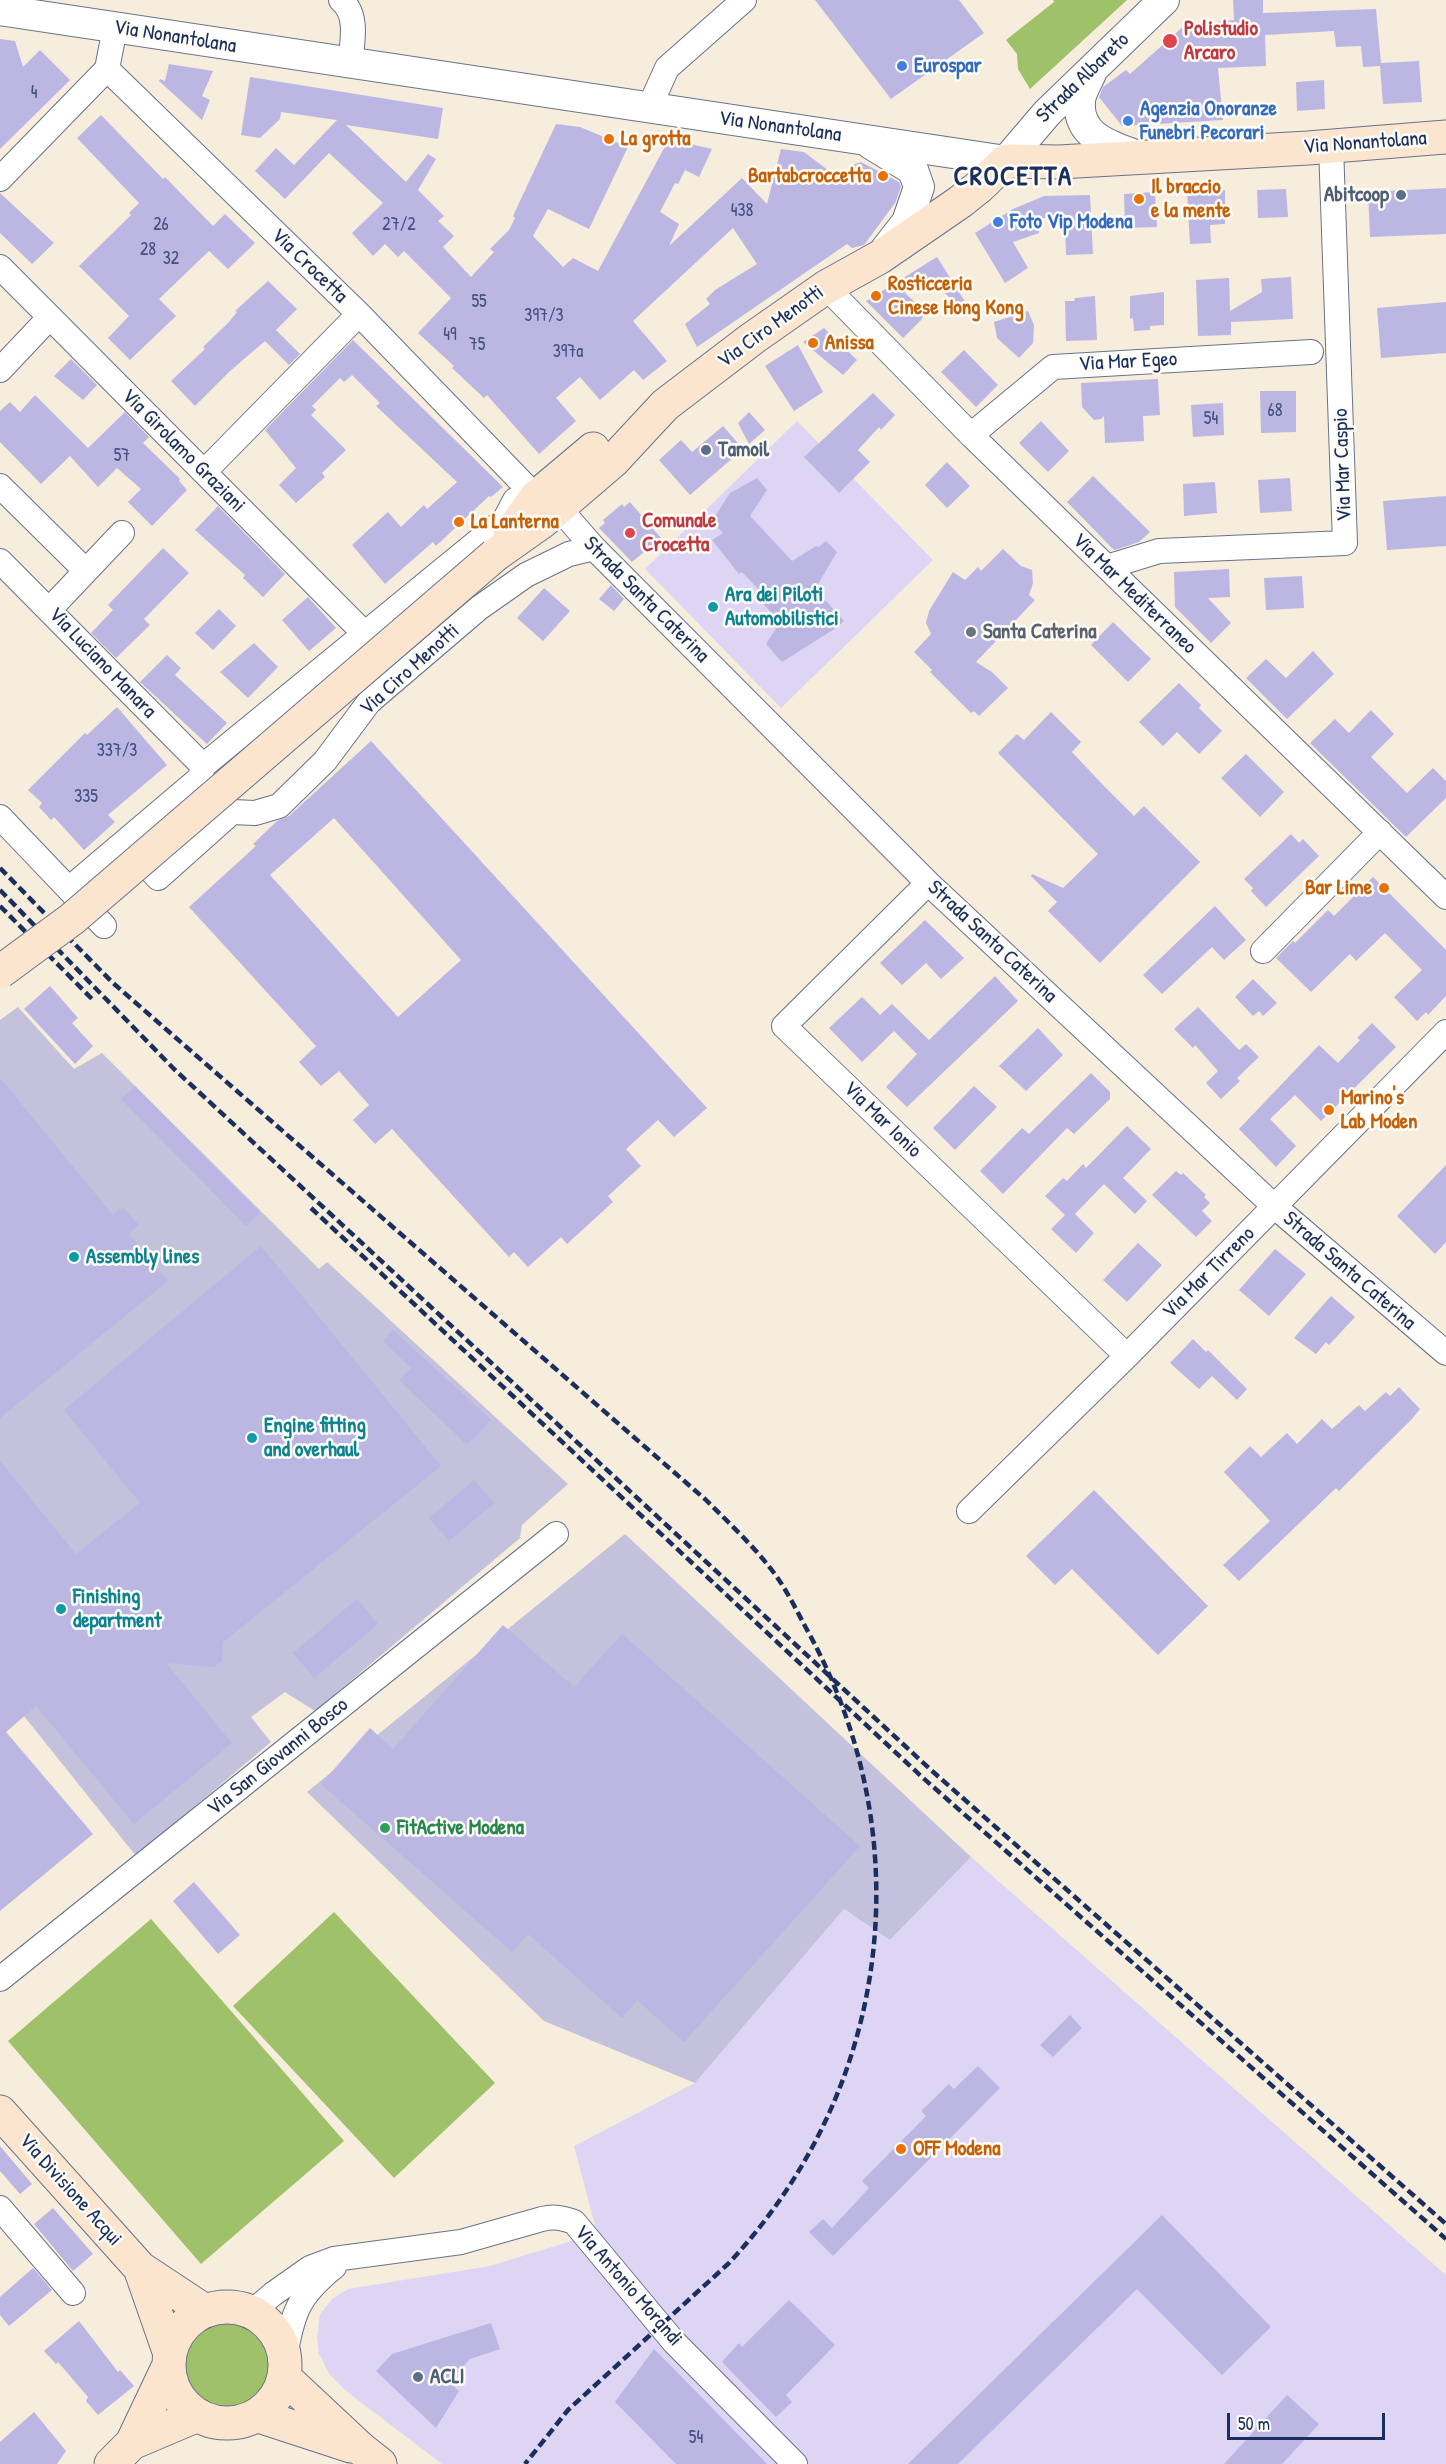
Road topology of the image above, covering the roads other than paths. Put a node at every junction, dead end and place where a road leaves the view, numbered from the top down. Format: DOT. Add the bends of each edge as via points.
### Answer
graph roads {
  1 [pos="341,0"];
  2 [pos="744,0"];
  3 [pos="1164,0"];
  4 [pos="0,10"];
  5 [pos="115,28"];
  6 [pos="350,63"];
  7 [pos="107,69"];
  8 [pos="1093,69"];
  9 [pos="650,108"];
  10 [pos="1446,137"];
  11 [pos="861,138"];
  12 [pos="1331,146"];
  13 [pos="1140,158"];
  14 [pos="1006,160"];
  15 [pos="0,179"];
  16 [pos="880,257"];
  17 [pos="0,267"];
  18 [pos="826,287"];
  19 [pos="359,314"];
  20 [pos="50,317"];
  21 [pos="1311,352"];
  22 [pos="0,370"];
  23 [pos="971,435"];
  24 [pos="204,472"];
  25 [pos="0,486"];
  26 [pos="539,496"];
  27 [pos="122,533"];
  28 [pos="594,548"];
  29 [pos="0,561"];
  30 [pos="1107,567"];
  31 [pos="86,571"];
  32 [pos="50,609"];
  33 [pos="366,635"];
  34 [pos="202,772"];
  35 [pos="232,812"];
  36 [pos="0,817"];
  37 [pos="1380,832"];
  38 [pos="124,842"];
  39 [pos="928,883"];
  40 [pos="69,889"];
  41 [pos="1446,897"];
  42 [pos="104,926"];
  43 [pos="1263,951"];
  44 [pos="0,972"];
  45 [pos="1446,1032"];
  46 [pos="1274,1206"];
  47 [pos="1446,1353"];
  48 [pos="1127,1356"];
  49 [pos="969,1510"];
  50 [pos="556,1534"];
  51 [pos="0,1979"];
  52 [pos="0,2112"];
  53 [pos="0,2208"];
  54 [pos="347,2257"];
  55 [pos="140,2268"];
  56 [pos="73,2293"];
  57 [pos="206,2311"];
  58 [pos="252,2312"];
  59 [pos="170,2360"];
  60 [pos="284,2367"];
  61 [pos="198,2415"];
  62 [pos="256,2415"];
  63 [pos="122,2454"];
  64 [pos="371,2457"];
  65 [pos="795,2464"];
  1 -- 6 [label="street" via="353,23"];
  2 -- 9 [label="street" via="667,68"];
  3 -- 8 [label="street, Strada Albareto"];
  4 -- 5 [label="street, Via Nonantolana"];
  5 -- 6 [label="street, Via Nonantolana"];
  5 -- 7 [label="street"];
  6 -- 9 [label="street, Via Nonantolana"];
  7 -- 15 [label="street"];
  7 -- 19 [label="street, Via Crocetta"];
  8 -- 13 [label="street, Via Nonantolana" via="1079,101 1082,123 1096,139"];
  8 -- 14 [label="street, Strada Albareto" via="1027,133"];
  9 -- 11 [label="street, Via Nonantolana"];
  10 -- 12 [label="main road, Via Nonantolana"];
  11 -- 14 [label="street, Via Nonantolana"];
  11 -- 16 [label="street, Via Ciro Menotti" via="913,170 919,187 907,222"];
  12 -- 13 [label="main road, Via Nonantolana"];
  12 -- 30 [label="street, Via Mar Caspio" via="1345,543 1159,551"];
  13 -- 14 [label="main road, Via Nonantolana"];
  14 -- 16 [label="main road, Via Ciro Menotti" via="980,186"];
  16 -- 18 [label="main road, Via Ciro Menotti"];
  17 -- 20 [label="street, Via Girolamo Graziani"];
  18 -- 23 [label="street, Via Mar Mediterraneo"];
  18 -- 26 [label="main road, Via Ciro Menotti" via="665,405 613,461"];
  19 -- 24 [label="street"];
  19 -- 26 [label="street, Via Crocetta"];
  20 -- 22 [label="street"];
  20 -- 24 [label="street, Via Girolamo Graziani"];
  21 -- 23 [label="street, Via Mar Egeo" via="1053,367"];
  23 -- 30 [label="street, Via Mar Mediterraneo"];
  24 -- 33 [label="street, Via Girolamo Graziani"];
  25 -- 31 [label="street"];
  26 -- 28 [label="street, Strada Santa Caterina"];
  26 -- 33 [label="street, Via Ciro Menotti" via="505,519"];
  26 -- 44 [label="main road, Via Ciro Menotti, bridge" via="495,555 72,919"];
  27 -- 31 [label="street"];
  28 -- 35 [label="street, Via Ciro Menotti" via="569,554 525,575 479,608 369,702 325,761 279,806 255,813"];
  28 -- 39 [label="street, Strada Santa Caterina"];
  29 -- 32 [label="street, Via Luciano Manara"];
  30 -- 37 [label="street, Via Mar Mediterraneo"];
  31 -- 32 [label="street"];
  32 -- 34 [label="street, Via Luciano Manara"];
  33 -- 34 [label="street, Via Ciro Menotti"];
  34 -- 35 [label="street"];
  34 -- 38 [label="street, Via Ciro Menotti"];
  35 -- 38 [label="street" via="158,878"];
  36 -- 40 [label="street"];
  37 -- 41 [label="street, Via Mar Mediterraneo"];
  37 -- 43 [label="street"];
  38 -- 40 [label="street, Via Ciro Menotti"];
  39 -- 46 [label="street, Strada Santa Caterina"];
  39 -- 48 [label="street, Via Mar Ionio" via="784,1026"];
  40 -- 42 [label="street"];
  45 -- 46 [label="street, Via Mar Tirreno"];
  46 -- 47 [label="street, Strada Santa Caterina"];
  46 -- 48 [label="street, Via Mar Tirreno"];
  48 -- 49 [label="street, Via Mar Tirreno"];
  50 -- 51 [label="street, Via San Giovanni Bosco"];
  52 -- 55 [label="main road, Via Divisione Acqui"];
  53 -- 56 [label="street"];
  54 -- 58 [label="street, Via Antonio Morandi" via="310,2268"];
  54 -- 60 [label="street" via="310,2288 294,2311"];
  54 -- 65 [label="street, Via Antonio Morandi" via="461,2242 551,2217 574,2222 674,2342"];
  55 -- 57 [label="main road, Via Divisione Acqui"];
  55 -- 59 [label="main road, Via Divisione Acqui"];
  57 -- 58 [label="main road" via="235,2307"];
  57 -- 59 [label="main road" via="181,2330"];
  58 -- 60 [label="main road" via="269,2325 280,2341"];
  59 -- 61 [label="main road" via="173,2386"];
  59 -- 63 [label="main road"];
  60 -- 62 [label="main road" via="273,2401"];
  60 -- 64 [label="main road"];
  61 -- 62 [label="main road" via="219,2422"];
  61 -- 63 [label="main road"];
  62 -- 64 [label="main road"];
}
